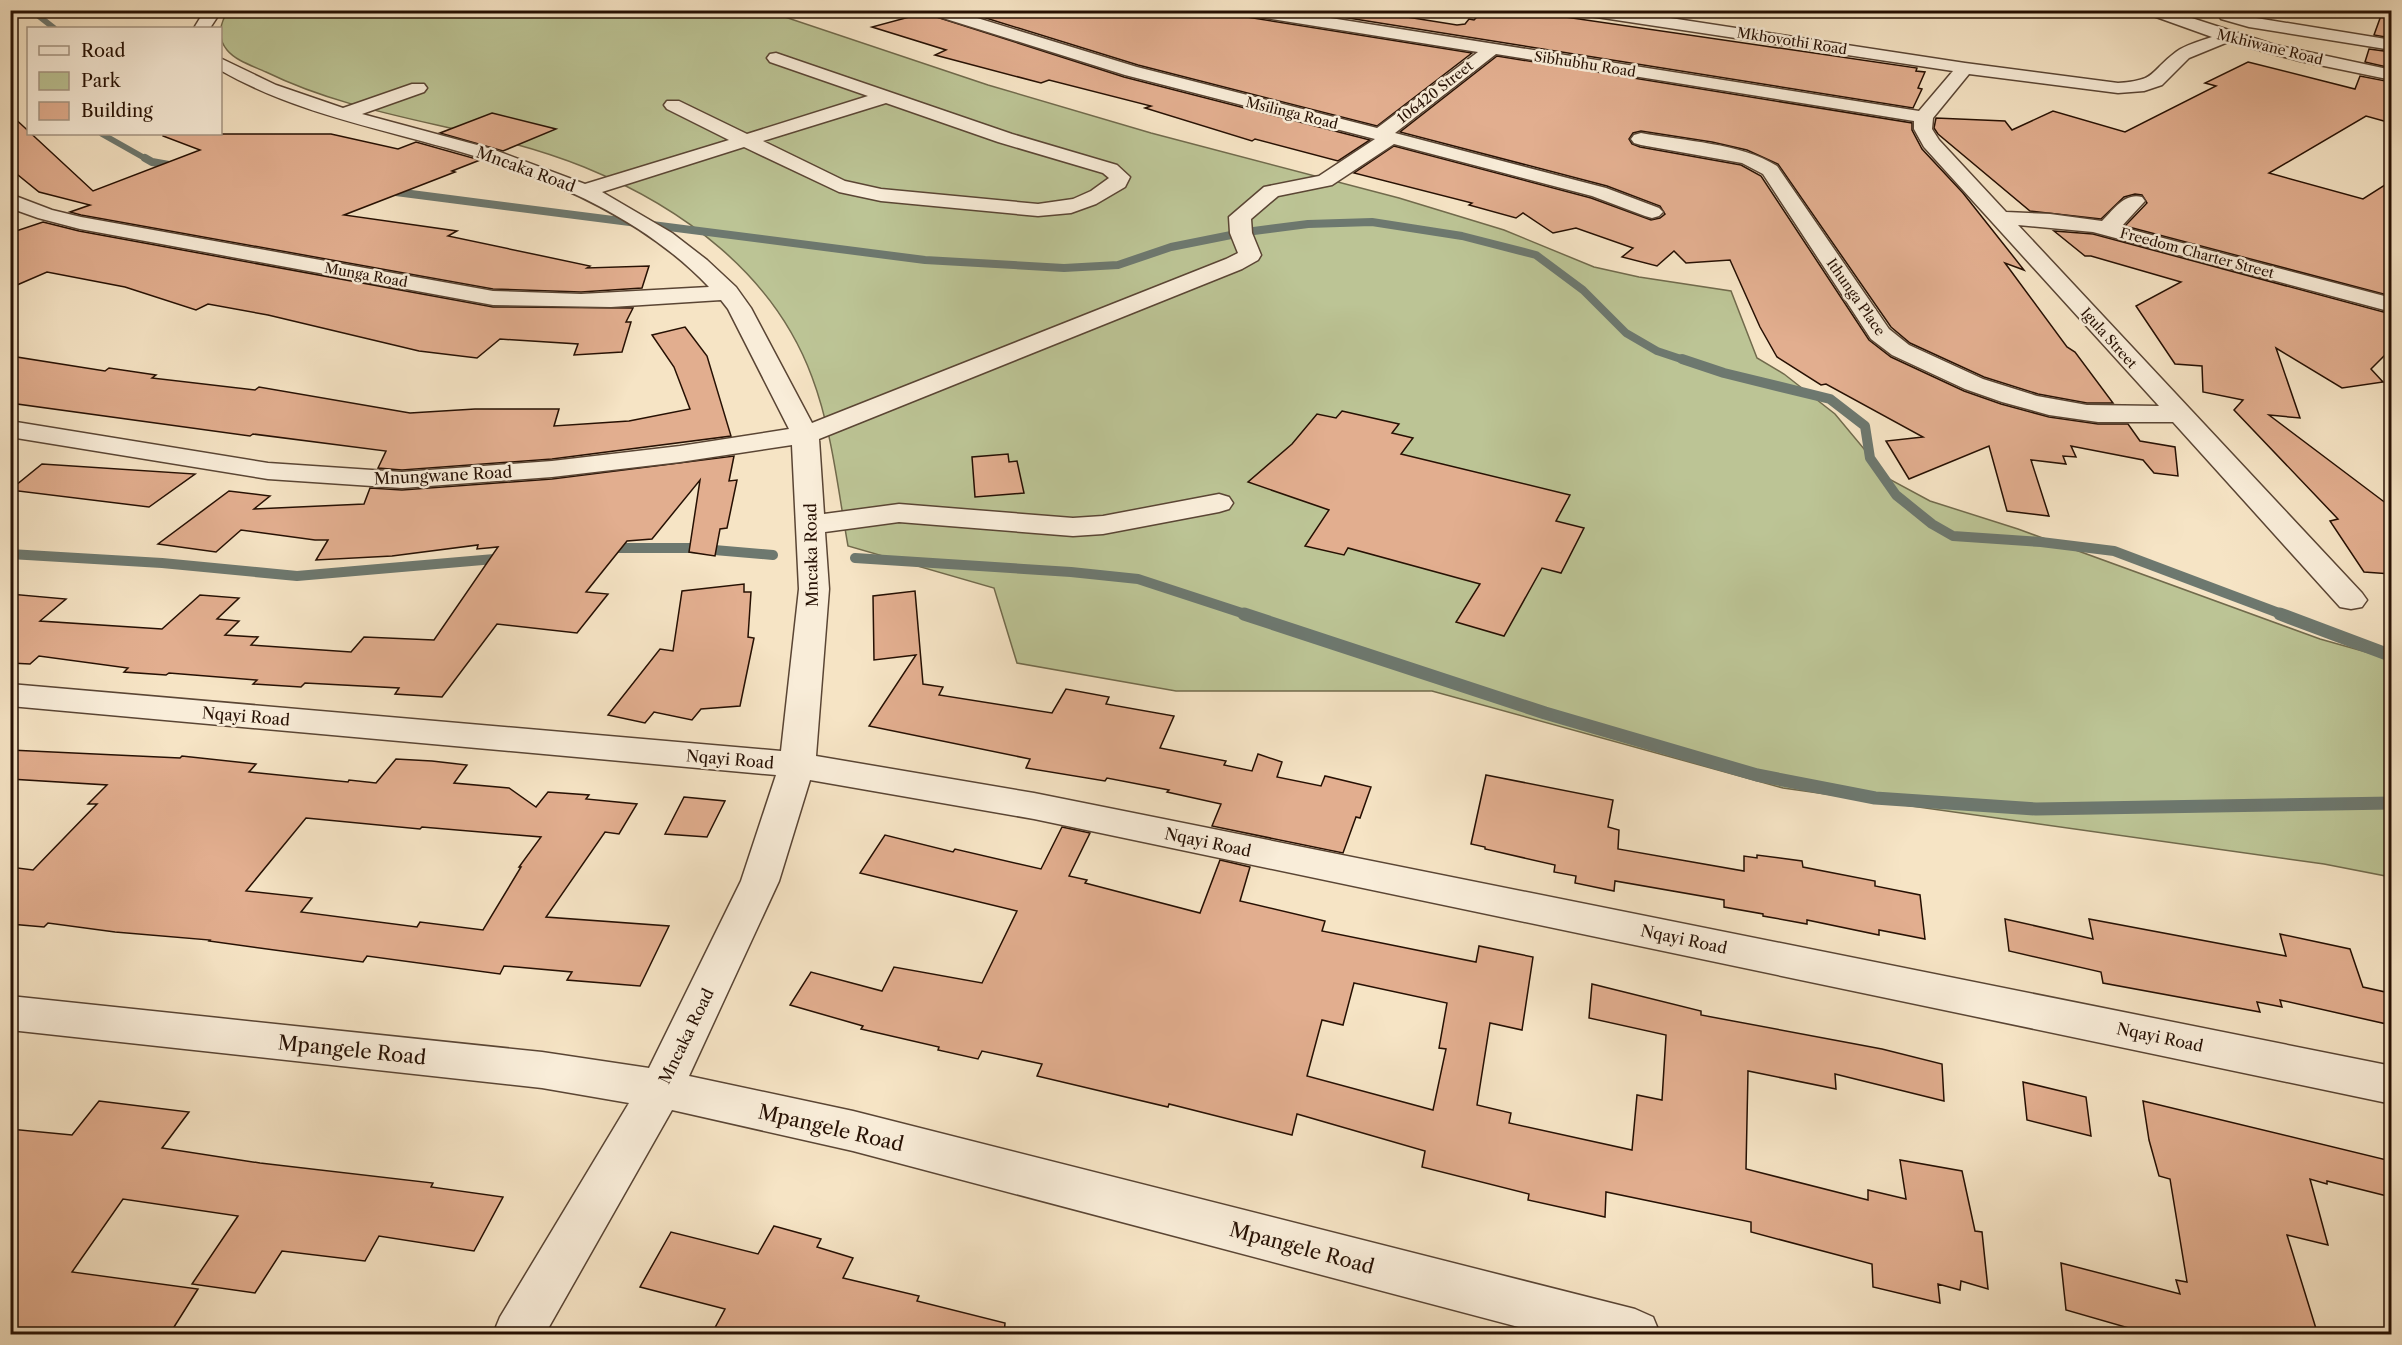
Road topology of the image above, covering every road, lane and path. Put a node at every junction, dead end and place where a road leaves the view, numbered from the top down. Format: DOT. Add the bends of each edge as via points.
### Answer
graph roads {
  1 [pos="214,10"];
  2 [pos="933,10"];
  3 [pos="1247,10"];
  4 [pos="1583,10"];
  5 [pos="2137,10"];
  6 [pos="2151,10"];
  7 [pos="2212,10"];
  8 [pos="2316,26"];
  9 [pos="202,27"];
  10 [pos="2158,29"];
  11 [pos="2226,37"];
  12 [pos="2391,37"];
  13 [pos="2391,45"];
  14 [pos="1491,50"];
  15 [pos="776,58"];
  16 [pos="222,64"];
  17 [pos="1965,68"];
  18 [pos="2391,75"];
  19 [pos="418,88"];
  20 [pos="885,97"];
  21 [pos="673,105"];
  22 [pos="341,115"];
  23 [pos="1924,117"];
  24 [pos="1385,136"];
  25 [pos="1641,139"];
  26 [pos="745,141"];
  27 [pos="585,191"];
  28 [pos="10,200"];
  29 [pos="2135,201"];
  30 [pos="1652,212"];
  31 [pos="2001,218"];
  32 [pos="2106,229"];
  33 [pos="728,292"];
  34 [pos="2391,305"];
  35 [pos="2179,414"];
  36 [pos="10,429"];
  37 [pos="805,435"];
  38 [pos="1219,503"];
  39 [pos="809,525"];
  40 [pos="2351,600"];
  41 [pos="10,695"];
  42 [pos="797,765"];
  43 [pos="10,1013"];
  44 [pos="2391,1085"];
  45 [pos="661,1089"];
  46 [pos="518,1335"];
  47 [pos="1635,1335"];
  1 -- 9 [label="street"];
  2 -- 24 [label="street, Msilinga Road" via="1131,71"];
  3 -- 14 [label="street, Sibhubhu Road"];
  4 -- 17 [label="street, Mkhovothi Road"];
  5 -- 10 [label="street"];
  6 -- 11 [label="street, Mkhiwane Road"];
  7 -- 8 [label="street" via="2249,22"];
  8 -- 12 [label="street" via="2335,31 2342,24"];
  8 -- 13 [label="street"];
  11 -- 17 [label="street, Mkhovothi Road" via="2177,48 2156,81 2130,88"];
  11 -- 18 [label="street, Mkhiwane Road"];
  14 -- 23 [label="street, Sibhubhu Road"];
  14 -- 24 [label="street, 106420 Street"];
  15 -- 20 [label="street"];
  16 -- 22 [label="street, Mncaka Road" via="276,92"];
  17 -- 23 [label="street"];
  19 -- 22 [label="street"];
  20 -- 26 [label="street"];
  20 -- 26 [label="street" via="1110,170 1120,177 1118,183 1082,204 1056,210 881,195 838,186"];
  21 -- 26 [label="street"];
  22 -- 27 [label="street, Mncaka Road" via="506,159"];
  23 -- 31 [label="street, Igula Street" via="1923,129 1930,143"];
  24 -- 30 [label="street, Msilinga Road" via="1588,189"];
  24 -- 37 [label="street, 106420 Street" via="1325,181 1271,190 1240,217 1241,233 1250,255 1234,264"];
  25 -- 35 [label="street, Ithunga Place" via="1742,156 1770,170 1880,334 1906,354 1996,392 2046,407 2089,413"];
  26 -- 27 [label="street"];
  27 -- 33 [label="street, Mncaka Road" via="678,246"];
  28 -- 33 [label="street, Munga Road" via="80,223 493,298 600,302"];
  29 -- 32 [label="street"];
  31 -- 32 [label="street, Freedom Charter Street" via="2074,222"];
  31 -- 35 [label="street, Igula Street"];
  32 -- 34 [label="street, Freedom Charter Street"];
  33 -- 37 [label="street, Mncaka Road"];
  35 -- 40 [label="street, Igula Street"];
  36 -- 37 [label="street, Mnungwane Road" via="268,471 402,480 552,469"];
  37 -- 39 [label="street, Mncaka Road"];
  38 -- 39 [label="street" via="1073,527 899,513"];
  39 -- 42 [label="street, Mncaka Road" via="811,637"];
  41 -- 42 [label="street, Nqayi Road"];
  42 -- 44 [label="street, Nqayi Road" via="1034,806"];
  42 -- 45 [label="street, Mncaka Road" via="760,881"];
  43 -- 45 [label="street, Mpangele Road" via="542,1070"];
  45 -- 46 [label="street, Mncaka Road"];
  45 -- 47 [label="street, Mpangele Road" via="853,1131"];
}
